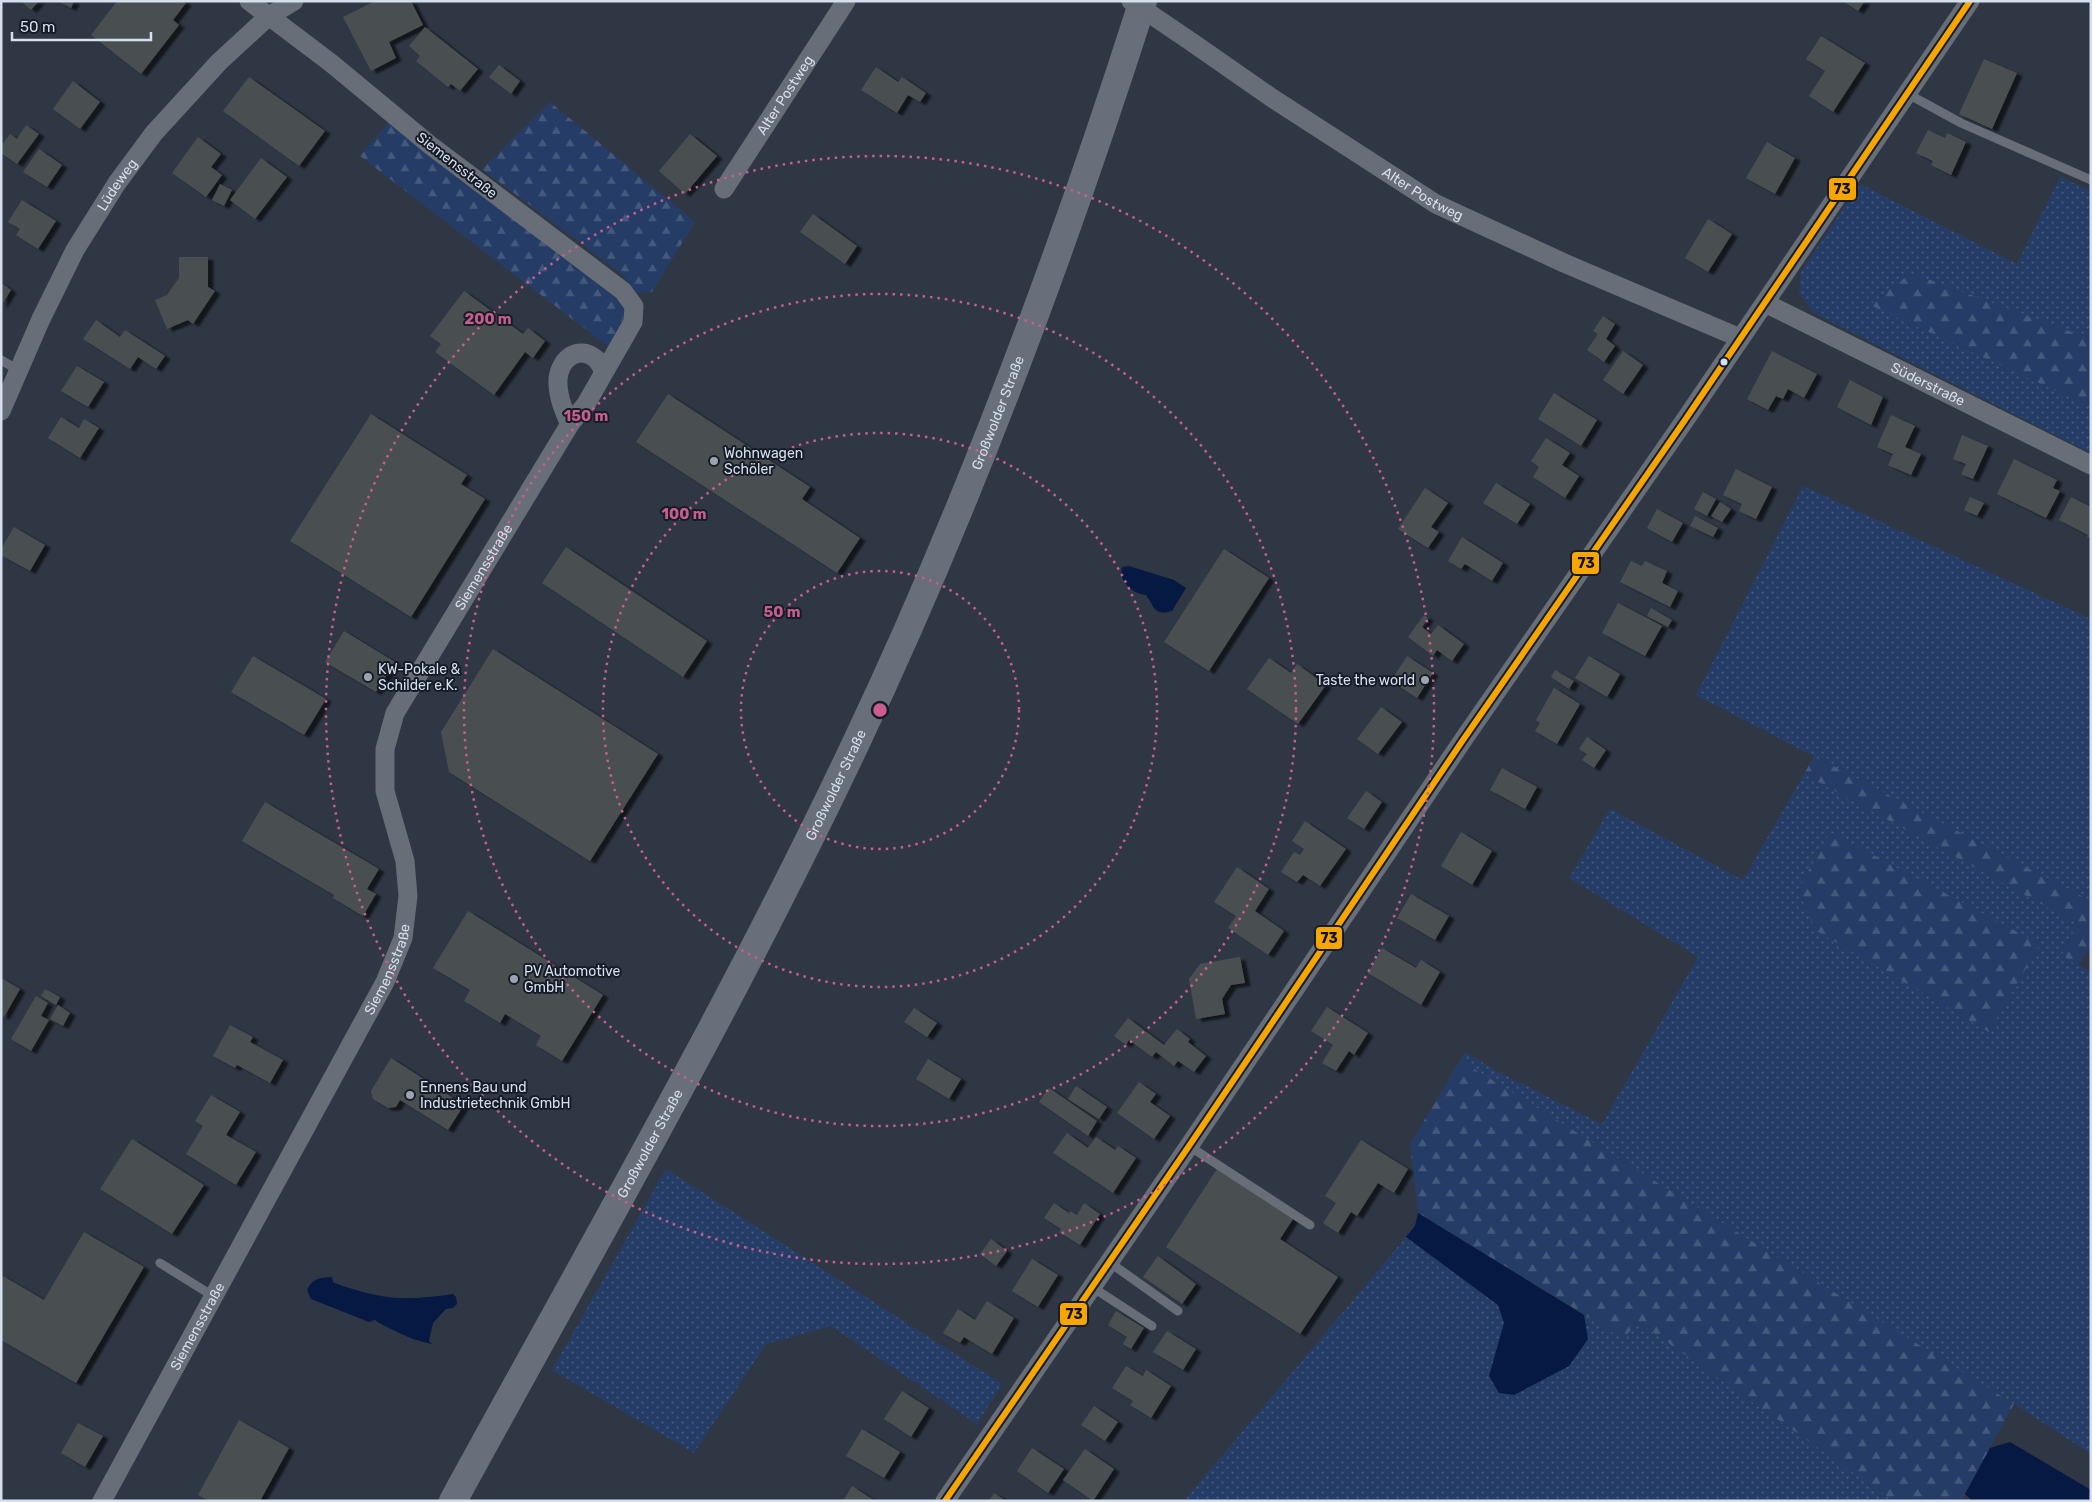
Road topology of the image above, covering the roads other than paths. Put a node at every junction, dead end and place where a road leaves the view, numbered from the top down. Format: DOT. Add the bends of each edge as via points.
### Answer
graph roads {
  1 [pos="249,1"];
  2 [pos="294,1"];
  3 [pos="846,1"];
  4 [pos="1131,1"];
  5 [pos="1143,1"];
  6 [pos="1970,1"];
  7 [pos="269,16"];
  8 [pos="1908,94"];
  9 [pos="2091,180"];
  10 [pos="724,189"];
  11 [pos="1765,303"];
  12 [pos="1740,338"];
  13 [pos="1,360"];
  14 [pos="18,370"];
  15 [pos="604,372"];
  16 [pos="1,411"];
  17 [pos="570,424"];
  18 [pos="2091,465"];
  19 [pos="1188,1146"];
  20 [pos="1310,1225"];
  21 [pos="1109,1262"];
  22 [pos="160,1264"];
  23 [pos="1092,1287"];
  24 [pos="213,1296"];
  25 [pos="1178,1311"];
  26 [pos="1152,1326"];
  27 [pos="102,1501"];
  28 [pos="453,1501"];
  29 [pos="945,1501"];
  1 -- 7 [label="street, Siemensstraße"];
  2 -- 7 [label="street, Lüdeweg"];
  3 -- 10 [label="street, Alter Postweg"];
  4 -- 12 [label="street, Alter Postweg, bridge" via="1272,98 1436,204"];
  5 -- 28 [label="main road, Großwolder Straße" via="1010,383 939,558 856,743 702,1045"];
  6 -- 8 [label="street"];
  7 -- 14 [label="street, Lüdeweg" via="219,62 154,133 117,183 75,250"];
  7 -- 15 [label="street, Siemensstraße" via="430,145 624,292 634,306 633,322"];
  8 -- 9 [label="lane" via="1961,123"];
  8 -- 11 [label="street"];
  11 -- 12 [label="street"];
  11 -- 18 [label="street, Süderstraße"];
  12 -- 19 [label="street"];
  13 -- 14 [label="lane"];
  14 -- 16 [label="street, Lüdeweg"];
  15 -- 17 [label="street, Siemensstraße"];
  15 -- 17 [label="street" via="597,359 585,352 572,353 564,361 558,378 560,398"];
  17 -- 24 [label="street, Siemensstraße" via="395,713 385,749 385,791 405,860 408,896 403,938 385,982"];
  19 -- 20 [label="lane"];
  19 -- 21 [label="street"];
  21 -- 23 [label="street"];
  21 -- 25 [label="lane"];
  22 -- 24 [label="lane"];
  23 -- 26 [label="lane"];
  23 -- 29 [label="street"];
  24 -- 27 [label="street, Siemensstraße"];
}
